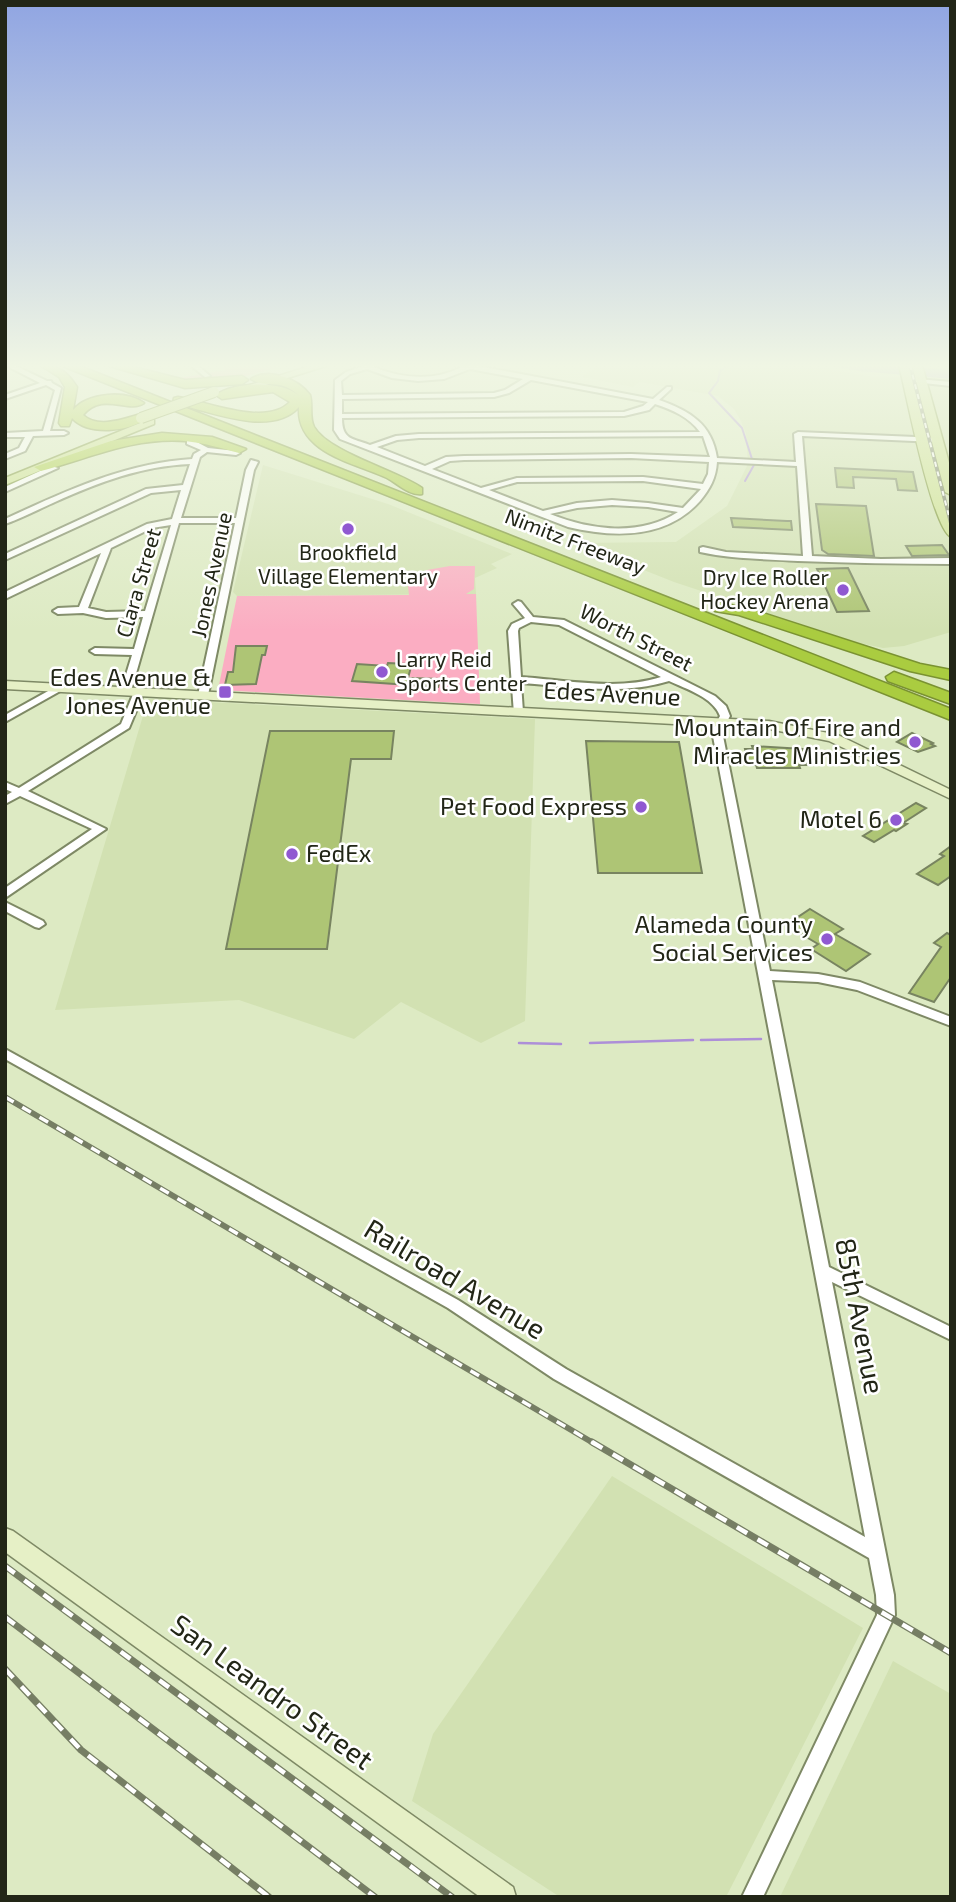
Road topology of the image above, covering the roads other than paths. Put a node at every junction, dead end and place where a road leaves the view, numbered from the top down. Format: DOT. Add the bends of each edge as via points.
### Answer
graph roads {
  1 [pos="58,454"];
  2 [pos="77,454"];
  3 [pos="88,454"];
  4 [pos="200,454"];
  5 [pos="252,454"];
  6 [pos="287,454"];
  7 [pos="318,454"];
  8 [pos="345,454"];
  9 [pos="383,454"];
  10 [pos="712,454"];
  11 [pos="799,454"];
  12 [pos="925,454"];
  13 [pos="940,454"];
  14 [pos="714,460"];
  15 [pos="195,461"];
  16 [pos="254,462"];
  17 [pos="799,464"];
  18 [pos="47,468"];
  19 [pos="424,469"];
  20 [pos="5,476"];
  21 [pos="5,482"];
  22 [pos="186,487"];
  23 [pos="707,487"];
  24 [pos="5,490"];
  25 [pos="481,490"];
  26 [pos="417,491"];
  27 [pos="951,492"];
  28 [pos="424,508"];
  29 [pos="684,511"];
  30 [pos="542,514"];
  31 [pos="241,520"];
  32 [pos="6,521"];
  33 [pos="177,521"];
  34 [pos="951,533"];
  35 [pos="108,545"];
  36 [pos="703,550"];
  37 [pos="5,558"];
  38 [pos="808,559"];
  39 [pos="951,561"];
  40 [pos="5,596"];
  41 [pos="518,604"];
  42 [pos="673,605"];
  43 [pos="720,608"];
  44 [pos="83,610"];
  45 [pos="58,611"];
  46 [pos="150,614"];
  47 [pos="530,619"];
  48 [pos="95,651"];
  49 [pos="139,652"];
  50 [pos="951,675"];
  51 [pos="670,677"];
  52 [pos="518,680"];
  53 [pos="5,685"];
  54 [pos="59,688"];
  55 [pos="132,691"];
  56 [pos="203,695"];
  57 [pos="951,699"];
  58 [pos="518,712"];
  59 [pos="951,715"];
  60 [pos="5,719"];
  61 [pos="721,723"];
  62 [pos="951,726"];
  63 [pos="5,785"];
  64 [pos="22,792"];
  65 [pos="951,795"];
  66 [pos="5,802"];
  67 [pos="100,829"];
  68 [pos="5,894"];
  69 [pos="5,906"];
  70 [pos="39,924"];
  71 [pos="764,975"];
  72 [pos="951,1022"];
  73 [pos="5,1054"];
  74 [pos="823,1271"];
  75 [pos="951,1334"];
  76 [pos="5,1538"];
  77 [pos="876,1553"];
  78 [pos="503,1897"];
  79 [pos="752,1897"];
  1 -- 20 [label="main road"];
  2 -- 18 [label="main road"];
  3 -- 18 [label="highway"];
  4 -- 15 [label="street, Clara Street"];
  5 -- 28 [label="highway" via="394,503"];
  6 -- 28 [label="highway, Nimitz Freeway"];
  7 -- 26 [label="highway, Nimitz Freeway"];
  8 -- 26 [label="highway" via="404,480"];
  9 -- 19 [label="street"];
  10 -- 14 [label="street"];
  11 -- 17 [label="street"];
  12 -- 34 [label="main road"];
  13 -- 27 [label="main road"];
  14 -- 17 [label="street"];
  14 -- 19 [label="street" via="464,458"];
  14 -- 23 [label="street"];
  15 -- 22 [label="street, Clara Street"];
  15 -- 32 [label="street" via="129,469"];
  16 -- 31 [label="street, Jones Avenue"];
  17 -- 38 [label="street"];
  18 -- 21 [label="main road"];
  18 -- 24 [label="street"];
  19 -- 25 [label="street"];
  22 -- 33 [label="street, Clara Street"];
  22 -- 37 [label="street" via="149,491"];
  23 -- 25 [label="street" via="643,479 558,480 503,482"];
  23 -- 29 [label="street"];
  25 -- 30 [label="street"];
  26 -- 43 [label="highway, Nimitz Freeway"];
  28 -- 42 [label="highway, Nimitz Freeway"];
  29 -- 30 [label="street" via="640,503 587,503"];
  29 -- 30 [label="street" via="667,524 650,528 582,528"];
  31 -- 33 [label="street"];
  31 -- 56 [label="street, Jones Avenue"];
  33 -- 35 [label="street" via="149,526"];
  33 -- 46 [label="street, Clara Street"];
  35 -- 40 [label="street"];
  35 -- 44 [label="street"];
  36 -- 38 [label="street"];
  38 -- 39 [label="street"];
  41 -- 47 [label="street"];
  42 -- 59 [label="highway, Nimitz Freeway"];
  42 -- 62 [label="highway"];
  43 -- 50 [label="highway"];
  43 -- 57 [label="highway, Nimitz Freeway"];
  44 -- 45 [label="street"];
  44 -- 46 [label="street" via="106,615"];
  46 -- 49 [label="street, Clara Street"];
  47 -- 51 [label="street, Worth Street" via="561,622"];
  47 -- 52 [label="street" via="513,631"];
  48 -- 49 [label="street"];
  49 -- 55 [label="street, Clara Street"];
  51 -- 52 [label="street" via="629,686"];
  51 -- 61 [label="street, Worth Street" via="718,703 725,716"];
  52 -- 58 [label="street"];
  53 -- 54 [label="street, Edes Avenue"];
  54 -- 55 [label="street, Edes Avenue"];
  54 -- 60 [label="street"];
  55 -- 56 [label="street, Edes Avenue"];
  55 -- 64 [label="street, Clara Street" via="125,726"];
  56 -- 58 [label="street, Edes Avenue"];
  58 -- 61 [label="street, Edes Avenue"];
  61 -- 65 [label="street, Edes Avenue" via="792,728 833,738"];
  61 -- 71 [label="street, 85th Avenue" via="717,731"];
  63 -- 64 [label="street"];
  64 -- 66 [label="street, Clara Street"];
  64 -- 67 [label="street"];
  67 -- 68 [label="street"];
  69 -- 70 [label="street"];
  71 -- 72 [label="street" via="846,983"];
  71 -- 74 [label="street, 85th Avenue"];
  73 -- 77 [label="street, Railroad Avenue" via="453,1304 560,1374"];
  74 -- 75 [label="street"];
  74 -- 77 [label="street, 85th Avenue"];
  76 -- 78 [label="street, San Leandro Street"];
  77 -- 79 [label="street, 85th Avenue" via="886,1615"];
}
